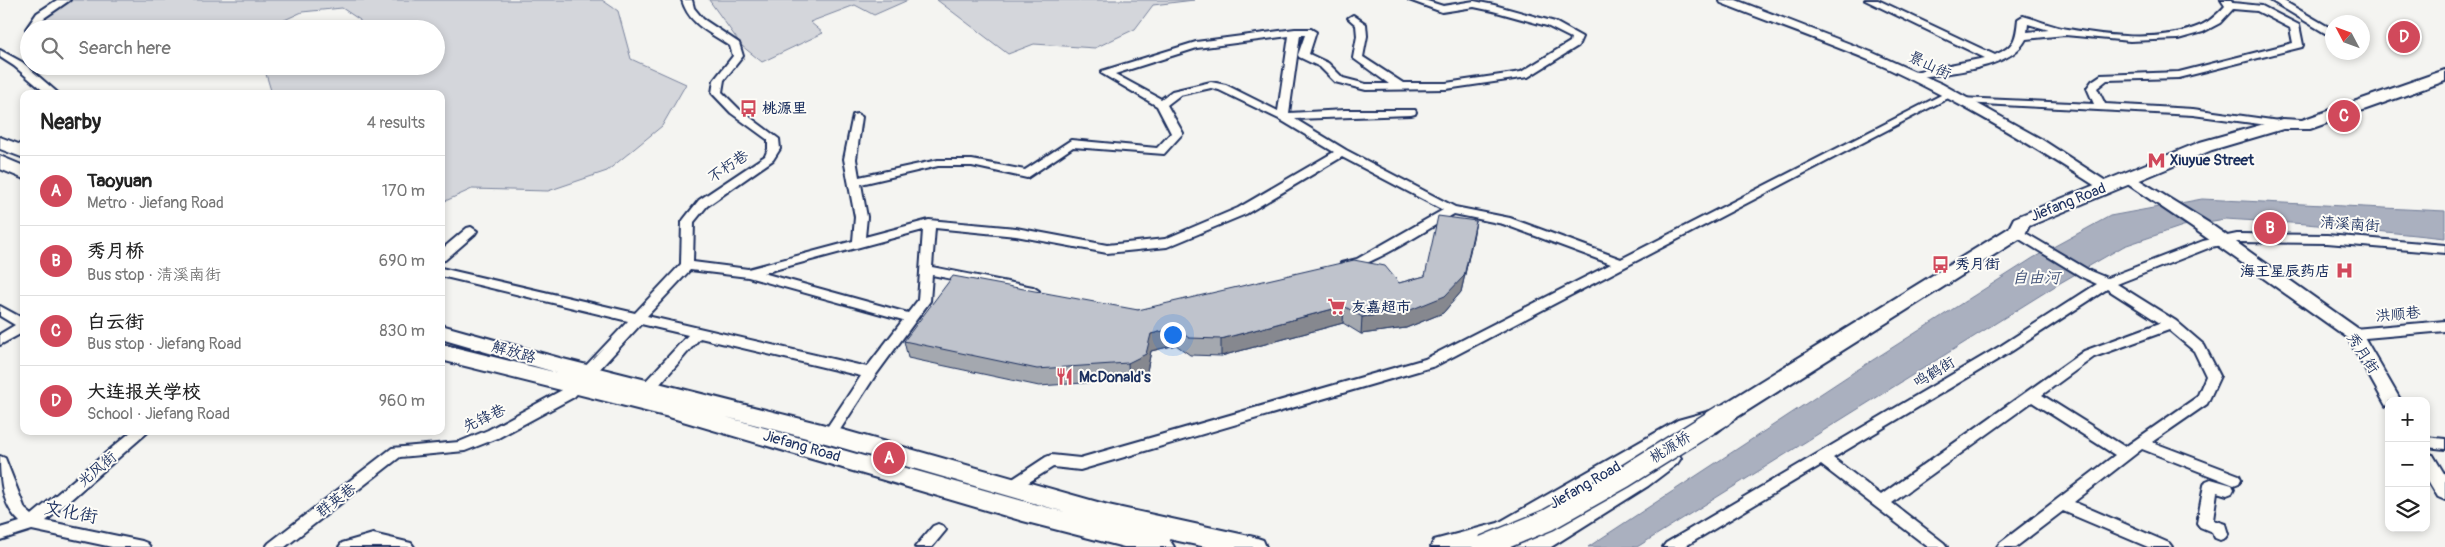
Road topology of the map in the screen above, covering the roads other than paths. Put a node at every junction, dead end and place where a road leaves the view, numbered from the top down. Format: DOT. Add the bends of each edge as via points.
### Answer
graph roads {
  1 [pos="65,0"];
  2 [pos="687,0"];
  3 [pos="1414,0"];
  4 [pos="1870,0"];
  5 [pos="2275,0"];
  6 [pos="1732,1"];
  7 [pos="2228,3"];
  8 [pos="1353,18"];
  9 [pos="35,20"];
  10 [pos="2325,29"];
  11 [pos="1295,32"];
  12 [pos="2065,32"];
  13 [pos="2021,36"];
  14 [pos="0,53"];
  15 [pos="1996,59"];
  16 [pos="2445,64"];
  17 [pos="20,67"];
  18 [pos="32,75"];
  19 [pos="1913,75"];
  20 [pos="2445,75"];
  21 [pos="1403,88"];
  22 [pos="49,90"];
  23 [pos="1957,97"];
  24 [pos="1161,104"];
  25 [pos="2101,108"];
  26 [pos="1411,112"];
  27 [pos="857,117"];
  28 [pos="1283,117"];
  29 [pos="2282,124"];
  30 [pos="0,142"];
  31 [pos="20,151"];
  32 [pos="1342,152"];
  33 [pos="0,162"];
  34 [pos="20,171"];
  35 [pos="2128,178"];
  36 [pos="854,182"];
  37 [pos="2107,186"];
  38 [pos="1452,210"];
  39 [pos="929,224"];
  40 [pos="471,231"];
  41 [pos="2017,232"];
  42 [pos="2220,240"];
  43 [pos="859,242"];
  44 [pos="2445,249"];
  45 [pos="445,254"];
  46 [pos="1622,264"];
  47 [pos="687,265"];
  48 [pos="1333,268"];
  49 [pos="926,270"];
  50 [pos="445,273"];
  51 [pos="748,273"];
  52 [pos="2107,283"];
  53 [pos="1041,292"];
  54 [pos="0,310"];
  55 [pos="636,318"];
  56 [pos="912,318"];
  57 [pos="20,323"];
  58 [pos="2171,324"];
  59 [pos="2445,326"];
  60 [pos="20,328"];
  61 [pos="445,333"];
  62 [pos="697,333"];
  63 [pos="2354,334"];
  64 [pos="0,340"];
  65 [pos="445,353"];
  66 [pos="870,373"];
  67 [pos="582,380"];
  68 [pos="648,388"];
  69 [pos="2032,395"];
  70 [pos="2390,397"];
  71 [pos="1723,415"];
  72 [pos="137,435"];
  73 [pos="829,435"];
  74 [pos="2430,442"];
  75 [pos="2140,443"];
  76 [pos="2445,444"];
  77 [pos="397,452"];
  78 [pos="2125,454"];
  79 [pos="1822,458"];
  80 [pos="0,462"];
  81 [pos="2430,467"];
  82 [pos="1013,486"];
  83 [pos="2445,492"];
  84 [pos="1880,503"];
  85 [pos="2062,504"];
  86 [pos="32,524"];
  87 [pos="938,530"];
  88 [pos="0,534"];
  89 [pos="2220,534"];
  90 [pos="370,543"];
  91 [pos="142,547"];
  92 [pos="274,547"];
  93 [pos="347,547"];
  94 [pos="406,547"];
  95 [pos="923,547"];
  96 [pos="1162,547"];
  97 [pos="1254,547"];
  98 [pos="1443,547"];
  99 [pos="1483,547"];
  100 [pos="1524,547"];
  101 [pos="1671,547"];
  102 [pos="1939,547"];
  103 [pos="2005,547"];
  104 [pos="2164,547"];
  1 -- 9 [label="street"];
  2 -- 47 [label="street, 不朽巷" via="695,18 735,45 738,56 718,80 717,93 773,139 774,149 769,158 703,203 688,222"];
  3 -- 21 [label="street" via="1442,9 1474,4 1494,8 1551,24 1577,37 1574,44 1524,75 1446,86"];
  4 -- 15 [label="street"];
  5 -- 10 [label="street"];
  6 -- 19 [label="street, 景山街"];
  7 -- 12 [label="street" via="2217,21 2201,30 2177,35 2120,38"];
  7 -- 25 [label="street" via="2259,8 2295,27 2298,45 2179,75 2105,77 2092,88"];
  8 -- 21 [label="street" via="1360,24 1362,36 1358,58"];
  11 -- 21 [label="street" via="1311,32 1303,55 1324,65 1339,80 1366,87"];
  11 -- 24 [label="street" via="1196,45 1106,73"];
  11 -- 28 [label="street"];
  12 -- 13 [label="street"];
  12 -- 13 [label="street" via="2023,19"];
  13 -- 15 [label="street" via="2011,53"];
  14 -- 17 [label="street"];
  15 -- 19 [label="street"];
  16 -- 29 [label="main road, Jiefang Road" via="2290,117"];
  18 -- 22 [label="street"];
  19 -- 23 [label="street, 景山街"];
  20 -- 29 [label="main road, Jiefang Road" via="2304,125"];
  23 -- 25 [label="street"];
  23 -- 37 [label="street, 景山街"];
  23 -- 46 [label="street"];
  24 -- 28 [label="street" via="1176,93 1211,85 1222,87"];
  24 -- 36 [label="street" via="1177,133 1160,152 1071,143 1027,174 972,162 938,163"];
  25 -- 29 [label="street" via="2193,112"];
  26 -- 28 [label="street"];
  27 -- 36 [label="street" via="850,159"];
  28 -- 32 [label="street"];
  29 -- 35 [label="main road, Jiefang Road" via="2206,146"];
  30 -- 31 [label="main road"];
  32 -- 38 [label="street"];
  32 -- 39 [label="street" via="1242,211 1167,243 1107,249 1016,232"];
  33 -- 34 [label="main road"];
  35 -- 37 [label="main road, Jiefang Road"];
  35 -- 42 [label="street, 秀月街"];
  36 -- 43 [label="street" via="861,218"];
  37 -- 41 [label="main road, Jiefang Road" via="2021,222"];
  38 -- 46 [label="street" via="1506,221"];
  38 -- 48 [label="street" via="1361,262"];
  39 -- 43 [label="street"];
  39 -- 49 [label="street"];
  40 -- 45 [label="street"];
  41 -- 52 [label="street" via="2086,274"];
  41 -- 71 [label="main road, Jiefang Road"];
  42 -- 44 [label="street, 清溪南街" via="2330,238"];
  42 -- 52 [label="street, 鸣鹤街"];
  42 -- 63 [label="street, 秀月街"];
  43 -- 51 [label="street"];
  46 -- 82 [label="street" via="1430,363 1080,464 1051,461"];
  47 -- 51 [label="street"];
  47 -- 55 [label="street"];
  49 -- 53 [label="street"];
  49 -- 56 [label="street" via="924,301"];
  50 -- 55 [label="street"];
  51 -- 56 [label="street"];
  52 -- 58 [label="street"];
  52 -- 79 [label="street, 鸣鹤街" via="2007,348"];
  54 -- 57 [label="street"];
  55 -- 62 [label="street"];
  55 -- 67 [label="street"];
  56 -- 66 [label="street"];
  58 -- 69 [label="street" via="2089,354"];
  58 -- 75 [label="street" via="2199,348 2213,376 2202,400"];
  59 -- 63 [label="street, 洪顺巷"];
  60 -- 64 [label="street"];
  61 -- 67 [label="main road, 解放路"];
  62 -- 66 [label="street"];
  62 -- 68 [label="street"];
  63 -- 70 [label="street, 秀月街"];
  65 -- 67 [label="main road, Jiefang Road"];
  66 -- 73 [label="street"];
  67 -- 68 [label="main road, Jiefang Road"];
  67 -- 77 [label="street, 先锋巷" via="569,394 460,448"];
  67 -- 96 [label="main road, Jiefang Road" via="676,411 1023,511"];
  68 -- 73 [label="main road, Jiefang Road"];
  69 -- 78 [label="street"];
  69 -- 84 [label="street"];
  71 -- 98 [label="main road, Jiefang Road" via="1686,426 1504,531"];
  71 -- 99 [label="main road, 桃源桥, bridge" via="1548,520"];
  71 -- 100 [label="main road, Jiefang Road" via="1640,480 1538,543"];
  72 -- 86 [label="street, 光风街"];
  73 -- 82 [label="main road, Jiefang Road"];
  74 -- 76 [label="street"];
  75 -- 78 [label="street"];
  75 -- 89 [label="street" via="2230,484 2211,485 2205,523 2220,528"];
  77 -- 92 [label="street, 群英巷"];
  78 -- 85 [label="street"];
  79 -- 84 [label="street"];
  79 -- 101 [label="street, 鸣鹤街"];
  80 -- 86 [label="street, 文化街" via="19,512"];
  81 -- 83 [label="street"];
  82 -- 97 [label="main road, Jiefang Road" via="1127,519"];
  84 -- 102 [label="street"];
  85 -- 103 [label="street"];
  85 -- 104 [label="street"];
  86 -- 88 [label="street, 光风街"];
  86 -- 91 [label="street, 文化街"];
  87 -- 95 [label="street"];
  90 -- 93 [label="street"];
  90 -- 94 [label="street"];
}
